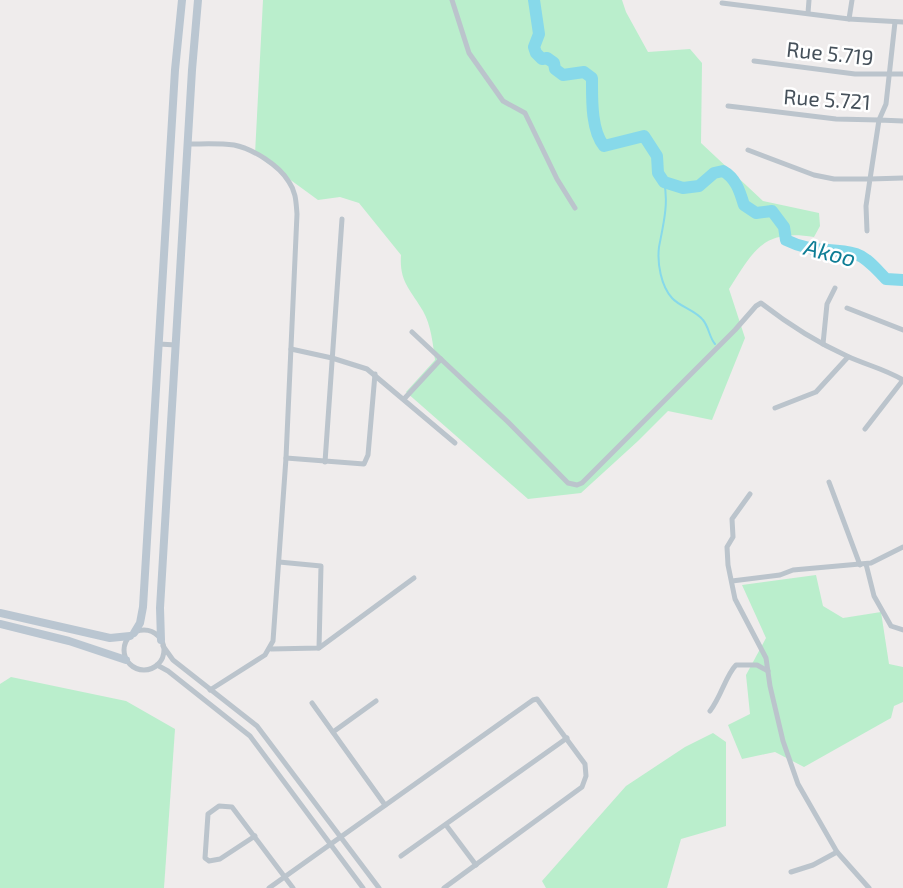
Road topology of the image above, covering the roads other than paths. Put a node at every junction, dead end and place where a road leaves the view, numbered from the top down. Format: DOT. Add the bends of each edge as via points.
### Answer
graph roads {
  1 [pos="182,0"];
  2 [pos="198,0"];
  3 [pos="452,0"];
  4 [pos="809,0"];
  5 [pos="852,0"];
  6 [pos="722,3"];
  7 [pos="808,13"];
  8 [pos="849,19"];
  9 [pos="895,22"];
  10 [pos="903,22"];
  11 [pos="754,61"];
  12 [pos="903,74"];
  13 [pos="889,76"];
  14 [pos="728,106"];
  15 [pos="879,120"];
  16 [pos="903,121"];
  17 [pos="189,144"];
  18 [pos="748,150"];
  19 [pos="903,178"];
  20 [pos="870,179"];
  21 [pos="575,208"];
  22 [pos="342,219"];
  23 [pos="867,231"];
  24 [pos="835,288"];
  25 [pos="847,308"];
  26 [pos="903,330"];
  27 [pos="412,332"];
  28 [pos="159,344"];
  29 [pos="823,344"];
  30 [pos="176,345"];
  31 [pos="291,349"];
  32 [pos="848,357"];
  33 [pos="332,358"];
  34 [pos="440,359"];
  35 [pos="375,374"];
  36 [pos="903,380"];
  37 [pos="404,398"];
  38 [pos="775,408"];
  39 [pos="865,429"];
  40 [pos="454,443"];
  41 [pos="286,458"];
  42 [pos="326,462"];
  43 [pos="829,482"];
  44 [pos="750,494"];
  45 [pos="903,547"];
  46 [pos="279,562"];
  47 [pos="863,565"];
  48 [pos="414,578"];
  49 [pos="732,581"];
  50 [pos="0,613"];
  51 [pos="0,624"];
  52 [pos="903,630"];
  53 [pos="132,634"];
  54 [pos="162,643"];
  55 [pos="319,648"];
  56 [pos="271,649"];
  57 [pos="126,660"];
  58 [pos="156,666"];
  59 [pos="768,671"];
  60 [pos="210,690"];
  61 [pos="376,701"];
  62 [pos="312,703"];
  63 [pos="710,711"];
  64 [pos="257,726"];
  65 [pos="333,732"];
  66 [pos="250,736"];
  67 [pos="567,738"];
  68 [pos="385,805"];
  69 [pos="446,825"];
  70 [pos="255,836"];
  71 [pos="340,837"];
  72 [pos="330,845"];
  73 [pos="837,852"];
  74 [pos="401,856"];
  75 [pos="476,865"];
  76 [pos="791,872"];
  77 [pos="285,876"];
  78 [pos="269,888"];
  79 [pos="293,888"];
  80 [pos="363,888"];
  81 [pos="379,888"];
  82 [pos="444,888"];
  83 [pos="869,888"];
  1 -- 28 [label="street"];
  2 -- 17 [label="street"];
  3 -- 21 [label="street" via="469,53 503,101 525,113"];
  4 -- 7 [label="street"];
  5 -- 8 [label="street"];
  6 -- 7 [label="street"];
  7 -- 8 [label="street"];
  8 -- 9 [label="street"];
  9 -- 10 [label="street"];
  9 -- 13 [label="street, Rue 5.721"];
  11 -- 13 [label="street, Rue 5.719"];
  12 -- 13 [label="street, Rue 5.719"];
  13 -- 15 [label="street, Rue 5.721"];
  14 -- 15 [label="street, Rue 5.721"];
  15 -- 16 [label="street"];
  15 -- 20 [label="street"];
  17 -- 30 [label="street"];
  17 -- 31 [label="street" via="246,148 288,180 297,214"];
  18 -- 20 [label="street" via="814,175"];
  19 -- 20 [label="street"];
  20 -- 23 [label="street"];
  22 -- 33 [label="street"];
  24 -- 29 [label="street" via="827,304"];
  25 -- 26 [label="street"];
  27 -- 34 [label="street"];
  28 -- 30 [label="street"];
  28 -- 53 [label="street" via="143,607"];
  29 -- 32 [label="street"];
  29 -- 34 [label="street" via="761,303 577,485 568,483"];
  30 -- 54 [label="street" via="160,608"];
  31 -- 33 [label="street"];
  31 -- 41 [label="street"];
  32 -- 36 [label="street"];
  32 -- 38 [label="street" via="816,392"];
  33 -- 35 [label="street"];
  33 -- 42 [label="street"];
  34 -- 37 [label="street"];
  35 -- 37 [label="street"];
  35 -- 42 [label="street" via="367,461 361,465"];
  36 -- 39 [label="street"];
  37 -- 40 [label="street"];
  41 -- 42 [label="street"];
  41 -- 46 [label="street"];
  43 -- 47 [label="street"];
  44 -- 49 [label="street" via="732,519 727,555"];
  45 -- 47 [label="street"];
  46 -- 55 [label="street" via="321,566"];
  46 -- 56 [label="street"];
  47 -- 49 [label="street" via="793,570"];
  47 -- 52 [label="street" via="891,626"];
  48 -- 55 [label="street"];
  49 -- 59 [label="street" via="735,599 766,658"];
  50 -- 53 [label="street" via="110,638"];
  51 -- 57 [label="street"];
  53 -- 54 [label="street" via="152,632"];
  53 -- 57 [label="street" via="124,647"];
  54 -- 58 [label="street"];
  54 -- 60 [label="street" via="173,660"];
  55 -- 56 [label="street"];
  56 -- 60 [label="street"];
  57 -- 58 [label="street" via="140,670"];
  58 -- 66 [label="street"];
  59 -- 63 [label="street" via="757,665 736,666"];
  59 -- 73 [label="street" via="798,784"];
  60 -- 64 [label="street"];
  61 -- 65 [label="street"];
  62 -- 65 [label="street"];
  64 -- 66 [label="street"];
  64 -- 71 [label="street"];
  65 -- 68 [label="street"];
  66 -- 72 [label="street"];
  67 -- 68 [label="street" via="535,699"];
  67 -- 69 [label="street"];
  67 -- 75 [label="street" via="585,764 582,787"];
  68 -- 71 [label="street"];
  69 -- 74 [label="street"];
  69 -- 75 [label="street"];
  70 -- 70 [label="street" via="232,807 219,806 207,819 205,858 220,859"];
  70 -- 77 [label="street"];
  71 -- 72 [label="street"];
  71 -- 81 [label="street"];
  72 -- 77 [label="street"];
  72 -- 80 [label="street"];
  73 -- 76 [label="street"];
  73 -- 83 [label="street"];
  75 -- 82 [label="street"];
  77 -- 78 [label="street"];
  77 -- 79 [label="street"];
}
